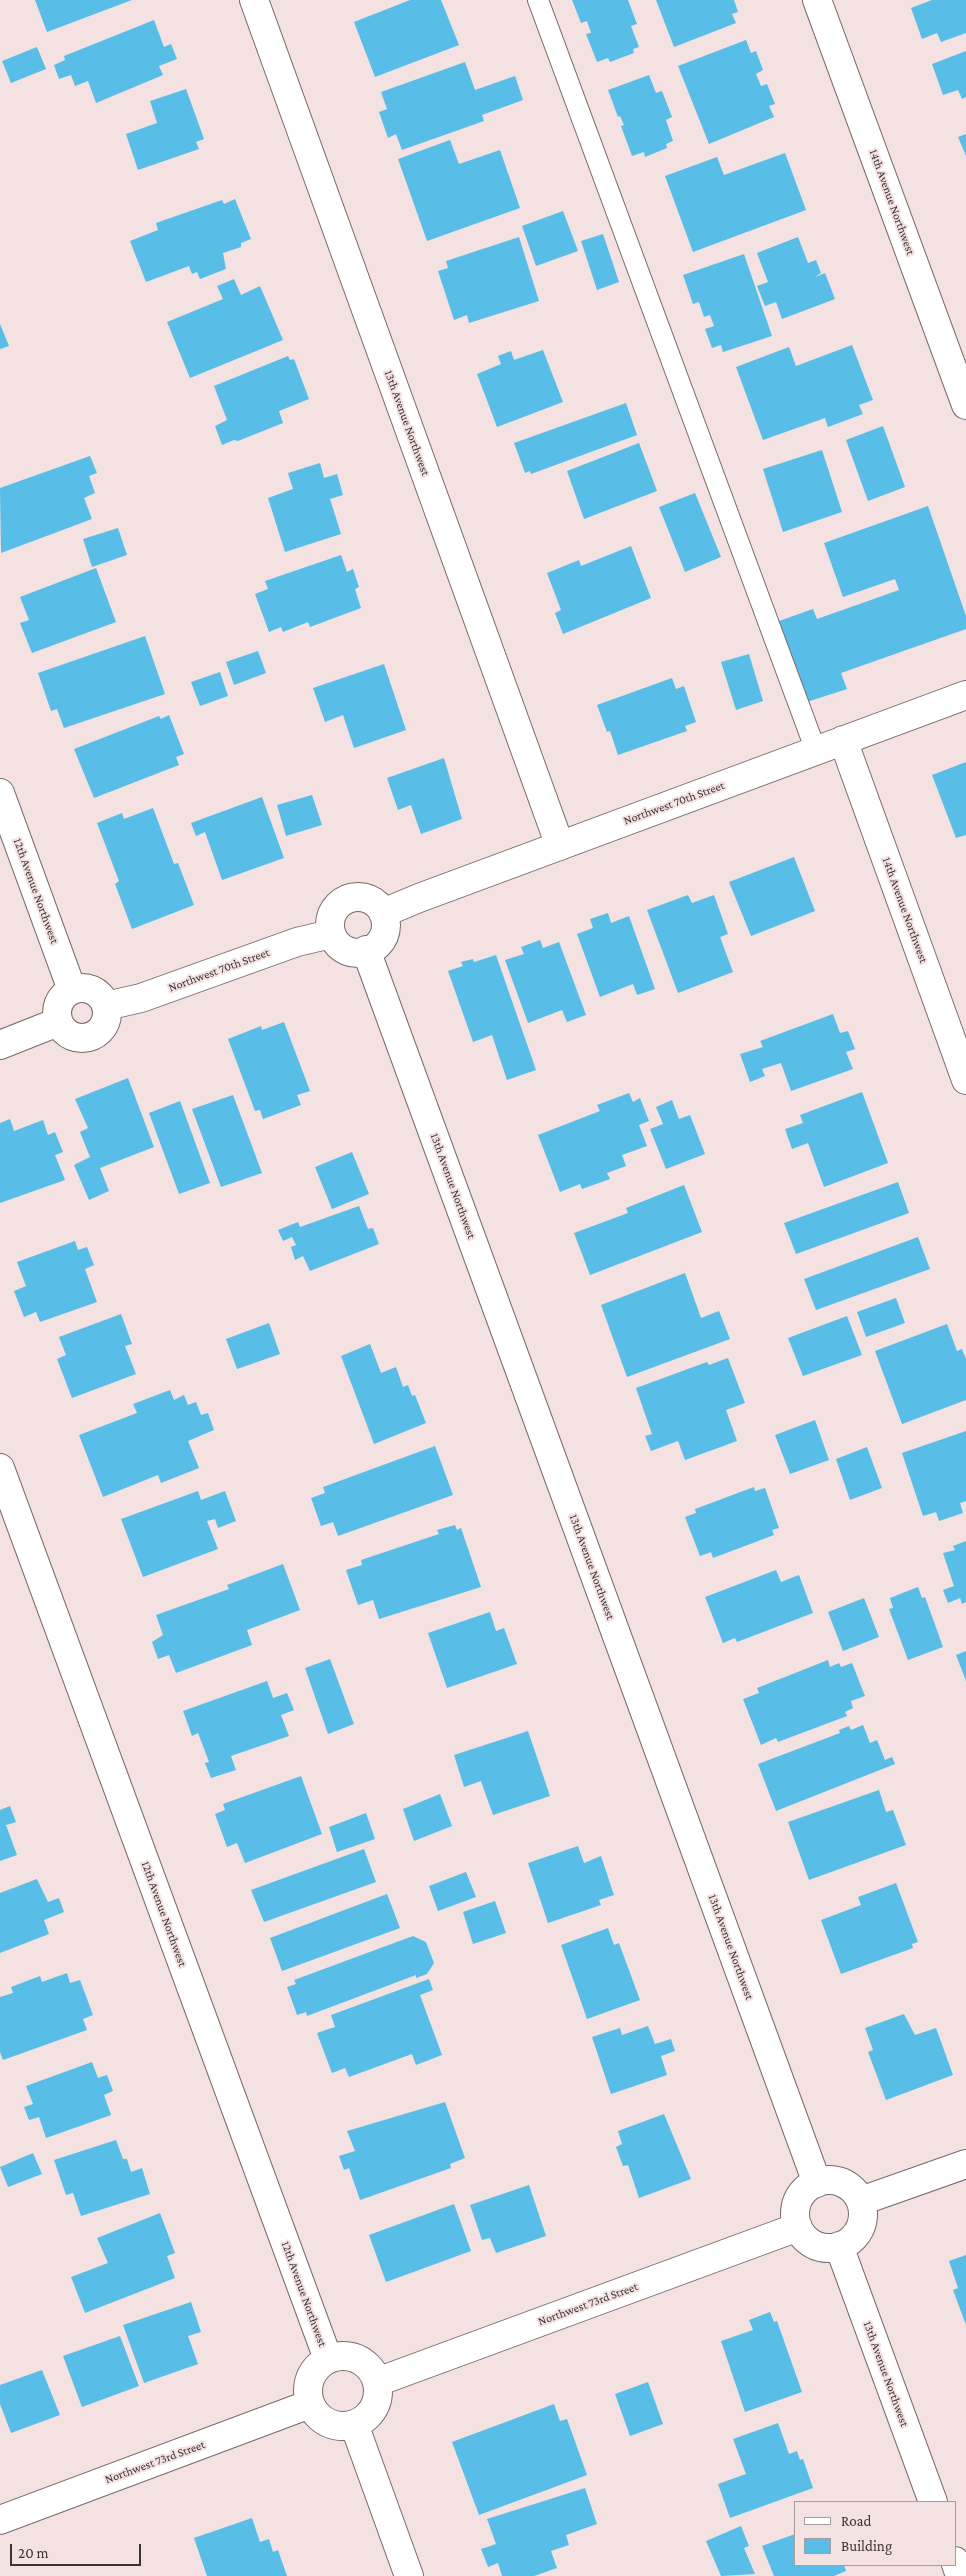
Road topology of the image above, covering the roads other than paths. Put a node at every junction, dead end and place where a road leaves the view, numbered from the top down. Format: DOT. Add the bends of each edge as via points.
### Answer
graph roads {
  1 [pos="254,0"];
  2 [pos="538,0"];
  3 [pos="818,0"];
  4 [pos="966,405"];
  5 [pos="966,695"];
  6 [pos="843,740"];
  7 [pos="816,751"];
  8 [pos="0,793"];
  9 [pos="560,846"];
  10 [pos="383,913"];
  11 [pos="331,934"];
  12 [pos="366,950"];
  13 [pos="72,990"];
  14 [pos="106,1006"];
  15 [pos="58,1022"];
  16 [pos="0,1045"];
  17 [pos="966,1080"];
  18 [pos="0,1468"];
  19 [pos="966,2164"];
  20 [pos="818,2183"];
  21 [pos="861,2201"];
  22 [pos="798,2227"];
  23 [pos="839,2246"];
  24 [pos="328,2359"];
  25 [pos="377,2382"];
  26 [pos="310,2404"];
  27 [pos="354,2424"];
  28 [pos="933,2501"];
  29 [pos="0,2520"];
  30 [pos="956,2564"];
  31 [pos="409,2576"];
  32 [pos="960,2576"];
  1 -- 9 [label="street, 13th Avenue Northwest"];
  2 -- 7 [label="lane"];
  3 -- 4 [label="street, 14th Avenue Northwest"];
  5 -- 6 [label="street, Northwest 70th Street"];
  6 -- 7 [label="street, Northwest 70th Street"];
  6 -- 17 [label="street, 14th Avenue Northwest"];
  7 -- 9 [label="street, Northwest 70th Street"];
  8 -- 13 [label="street, 12th Avenue Northwest"];
  9 -- 10 [label="street, Northwest 70th Street"];
  10 -- 11 [label="street" via="376,903 368,899 351,898 336,907 331,915"];
  10 -- 12 [label="street" via="384,936 378,944"];
  11 -- 12 [label="street" via="344,949 352,952"];
  11 -- 14 [label="street, Northwest 70th Street" via="297,942 142,998"];
  12 -- 20 [label="street, 13th Avenue Northwest"];
  13 -- 14 [label="street" via="82,988 97,993"];
  13 -- 15 [label="street" via="61,998"];
  14 -- 15 [label="street" via="105,1022 94,1035 86,1038 69,1034"];
  15 -- 16 [label="street"];
  18 -- 24 [label="street, 12th Avenue Northwest"];
  19 -- 21 [label="street"];
  20 -- 21 [label="street" via="844,2182 853,2188"];
  20 -- 22 [label="street" via="803,2192 798,2201 795,2212"];
  21 -- 23 [label="street" via="863,2219 860,2229 854,2239"];
  22 -- 23 [label="street" via="810,2242 820,2247"];
  22 -- 25 [label="street, Northwest 73rd Street"];
  23 -- 28 [label="street, 13th Avenue Northwest"];
  24 -- 25 [label="street" via="352,2357 363,2362 372,2370"];
  24 -- 26 [label="street" via="311,2376 308,2387"];
  25 -- 27 [label="street" via="375,2406 369,2415"];
  26 -- 27 [label="street" via="328,2424 339,2427"];
  26 -- 29 [label="street, Northwest 73rd Street"];
  27 -- 31 [label="street"];
  30 -- 32 [label="street"];
}
